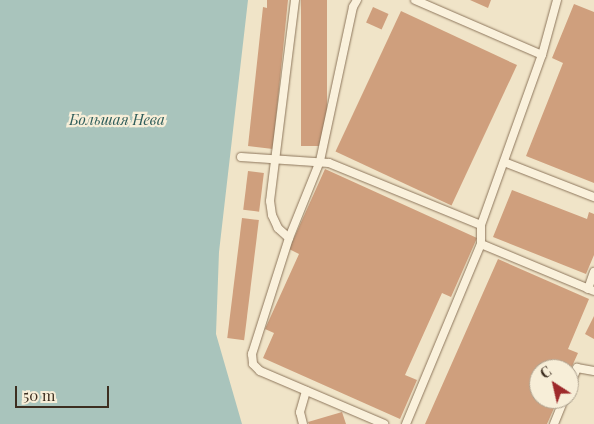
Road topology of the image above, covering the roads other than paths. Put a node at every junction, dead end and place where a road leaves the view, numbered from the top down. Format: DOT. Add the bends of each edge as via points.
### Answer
graph roads {
  1 [pos="295,0"];
  2 [pos="357,0"];
  3 [pos="415,0"];
  4 [pos="557,0"];
  5 [pos="542,55"];
  6 [pos="241,157"];
  7 [pos="278,159"];
  8 [pos="320,161"];
  9 [pos="504,162"];
  10 [pos="594,197"];
  11 [pos="481,225"];
  12 [pos="289,238"];
  13 [pos="481,244"];
  14 [pos="594,272"];
  15 [pos="591,290"];
  16 [pos="579,368"];
  17 [pos="594,371"];
  18 [pos="306,391"];
  19 [pos="560,409"];
  20 [pos="303,424"];
  21 [pos="384,424"];
  22 [pos="406,424"];
  23 [pos="554,424"];
  1 -- 7 [label="lane"];
  2 -- 8 [label="lane"];
  3 -- 5 [label="lane"];
  4 -- 5 [label="lane"];
  5 -- 9 [label="lane"];
  6 -- 7 [label="lane"];
  7 -- 8 [label="lane"];
  7 -- 12 [label="lane" via="270,201 278,228"];
  8 -- 11 [label="lane"];
  8 -- 12 [label="lane"];
  9 -- 10 [label="lane"];
  9 -- 11 [label="lane"];
  11 -- 13 [label="lane"];
  12 -- 18 [label="lane" via="252,354 253,364 260,371"];
  13 -- 15 [label="lane"];
  13 -- 22 [label="lane"];
  14 -- 15 [label="lane"];
  16 -- 17 [label="lane"];
  18 -- 20 [label="lane" via="300,412"];
  18 -- 21 [label="lane"];
  19 -- 23 [label="lane"];
}
